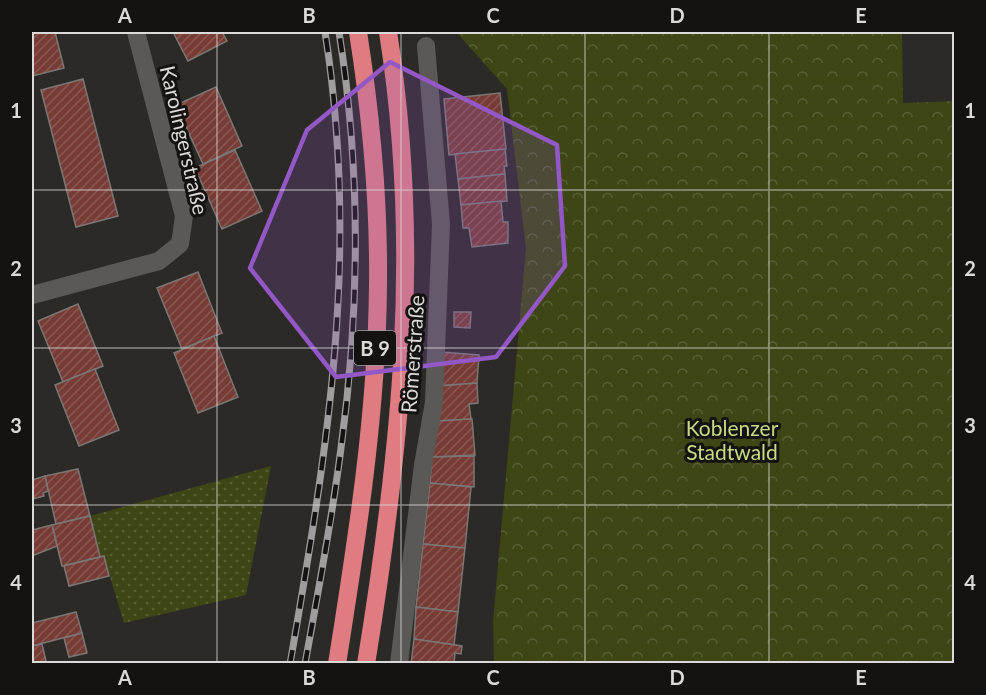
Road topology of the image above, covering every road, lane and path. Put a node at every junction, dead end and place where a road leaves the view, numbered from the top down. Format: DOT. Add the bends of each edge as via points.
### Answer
graph roads {
  1 [pos="136,32"];
  2 [pos="358,32"];
  3 [pos="388,32"];
  4 [pos="426,46"];
  5 [pos="32,295"];
  6 [pos="337,663"];
  7 [pos="366,663"];
  8 [pos="399,663"];
  1 -- 5 [label="street, Karolingerstraße" via="184,216 180,244 159,261"];
  2 -- 6 [label="highway, B 9" via="373,142 378,285 368,450"];
  3 -- 7 [label="highway, B 9" via="402,136 407,282 396,456"];
  4 -- 8 [label="street, Römerstraße" via="441,224 434,402"];
}
